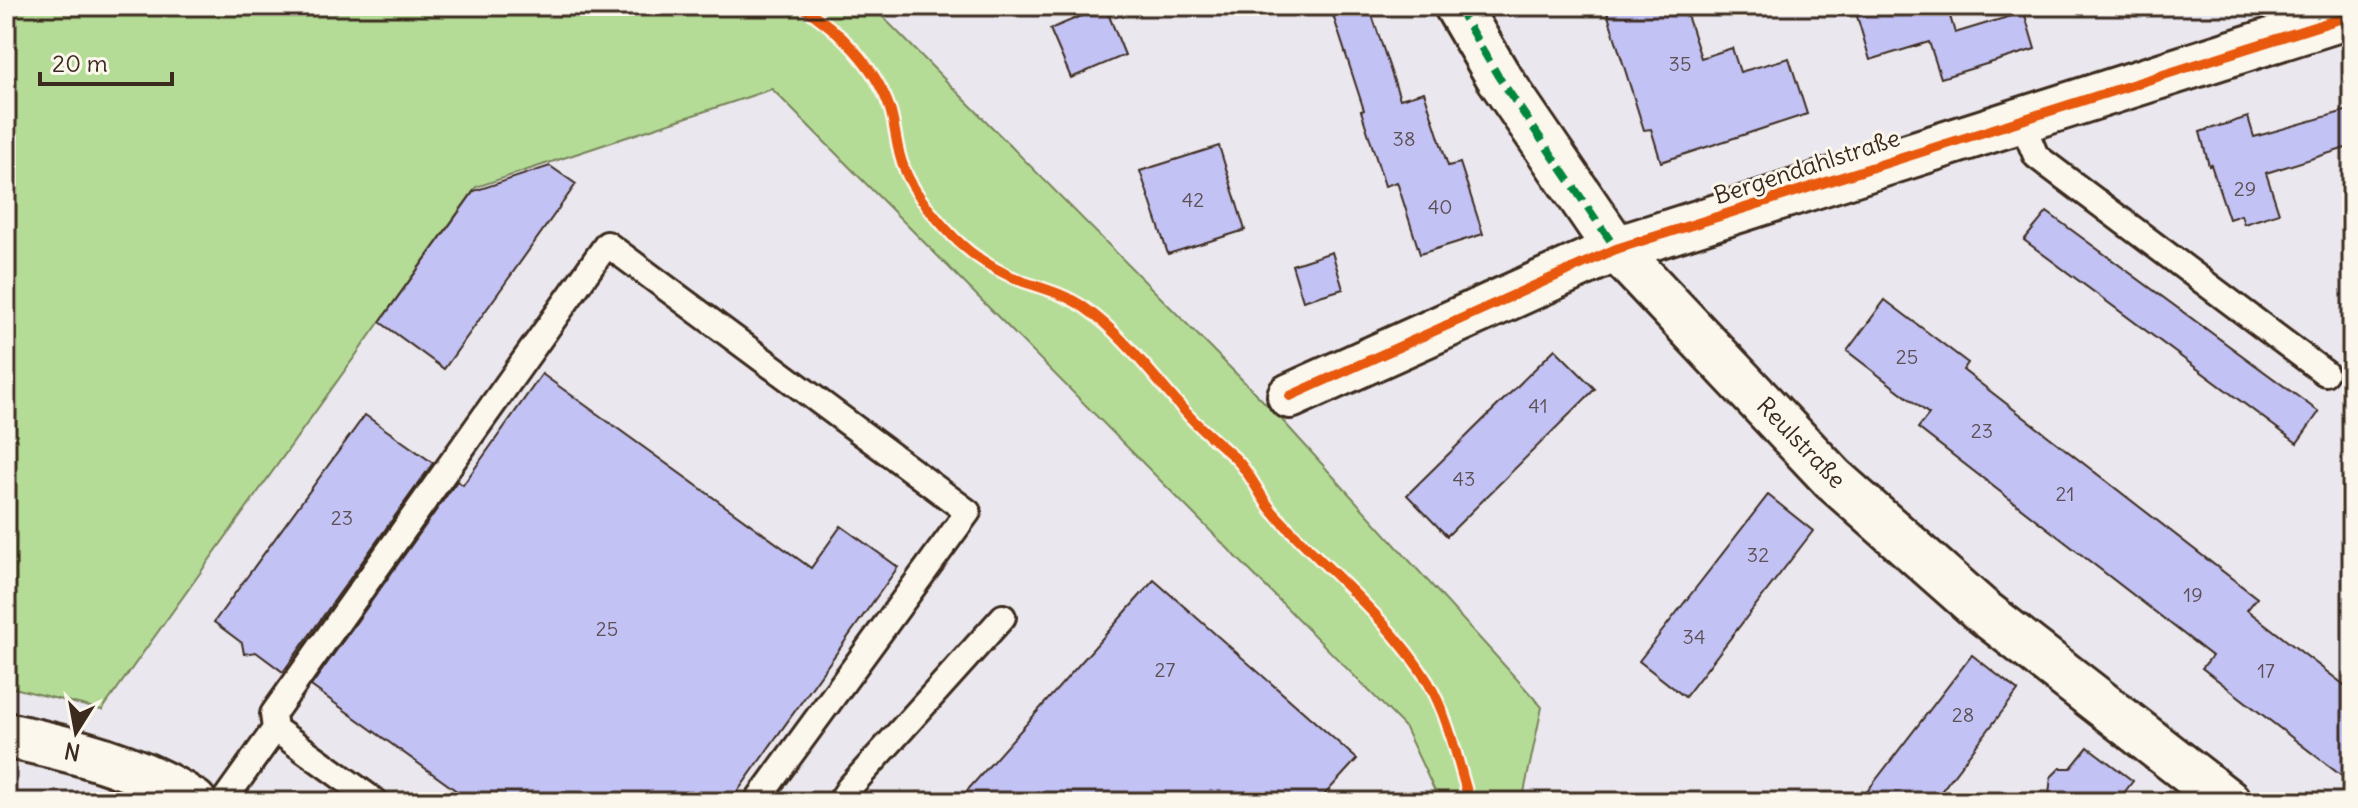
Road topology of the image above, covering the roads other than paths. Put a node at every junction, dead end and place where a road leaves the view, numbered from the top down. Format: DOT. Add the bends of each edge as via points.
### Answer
graph roads {
  1 [pos="1457,6"];
  2 [pos="2352,15"];
  3 [pos="2021,120"];
  4 [pos="1616,249"];
  5 [pos="2325,373"];
  6 [pos="1290,396"];
  7 [pos="1003,617"];
  8 [pos="275,729"];
  9 [pos="6,735"];
  10 [pos="194,802"];
  11 [pos="223,802"];
  12 [pos="376,802"];
  13 [pos="756,802"];
  14 [pos="840,802"];
  15 [pos="2228,802"];
  1 -- 4 [label="street, Reulstraße" via="1498,76"];
  2 -- 3 [label="street, Bergendahlstraße"];
  3 -- 4 [label="street, Bergendahlstraße"];
  3 -- 5 [label="lane" via="2036,156"];
  4 -- 6 [label="street, Bergendahlstraße"];
  4 -- 15 [label="street, Reulstraße" via="1833,479 1981,610"];
  7 -- 14 [label="lane"];
  8 -- 11 [label="lane"];
  8 -- 12 [label="lane"];
  8 -- 13 [label="lane" via="273,714 607,244 968,512"];
  9 -- 10 [label="street" via="113,763 169,785"];
}
